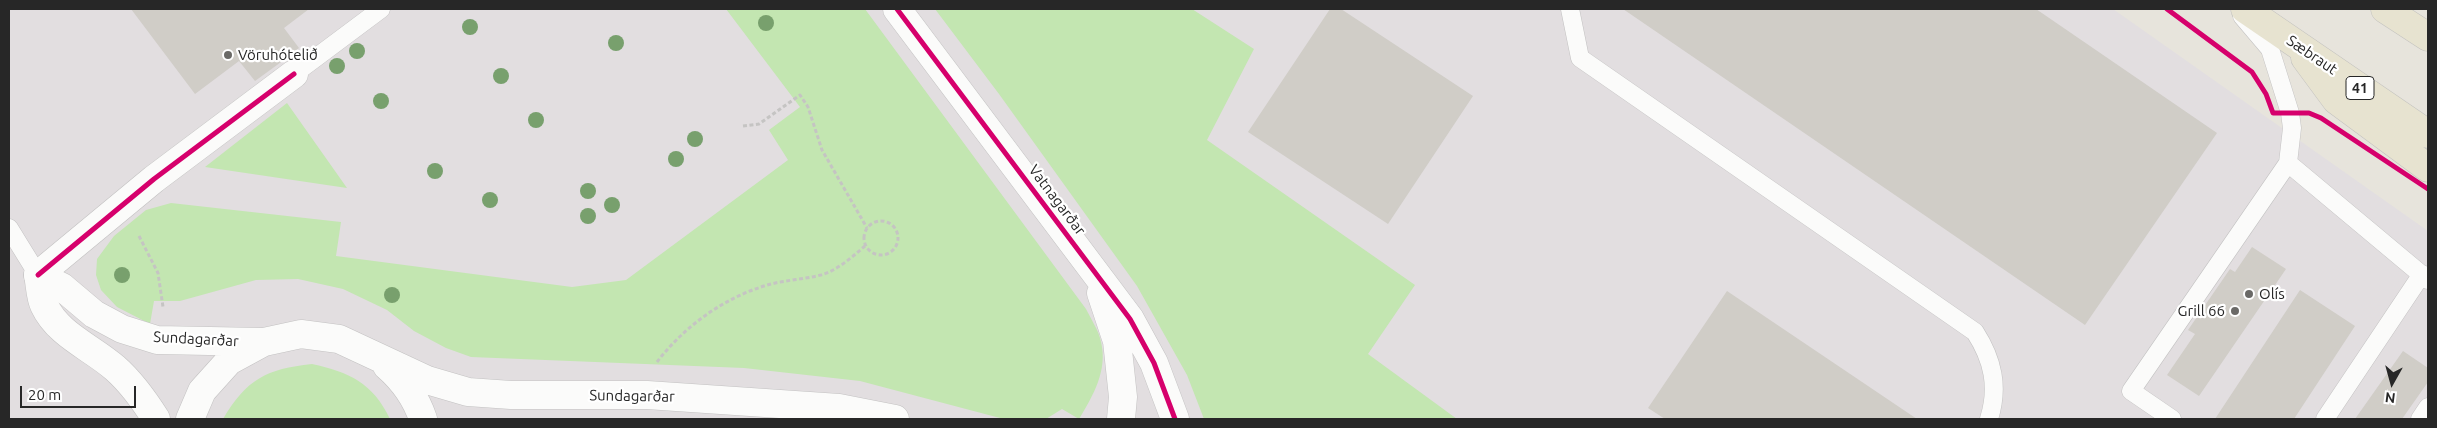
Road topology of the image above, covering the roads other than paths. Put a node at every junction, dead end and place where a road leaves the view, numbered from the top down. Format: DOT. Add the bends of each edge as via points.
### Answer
graph roads {
  1 [pos="381,9"];
  2 [pos="897,9"];
  3 [pos="1570,9"];
  4 [pos="2236,9"];
  5 [pos="2245,9"];
  6 [pos="2385,9"];
  7 [pos="2428,38"];
  8 [pos="2292,41"];
  9 [pos="294,74"];
  10 [pos="2428,134"];
  11 [pos="2288,163"];
  12 [pos="2428,168"];
  13 [pos="9,228"];
  14 [pos="1092,268"];
  15 [pos="38,275"];
  16 [pos="2425,277"];
  17 [pos="264,342"];
  18 [pos="374,355"];
  19 [pos="2428,408"];
  20 [pos="156,419"];
  21 [pos="190,419"];
  22 [pos="423,419"];
  23 [pos="895,419"];
  24 [pos="1121,419"];
  25 [pos="1175,419"];
  26 [pos="1989,419"];
  27 [pos="2172,419"];
  28 [pos="2325,419"];
  29 [pos="2420,419"];
  1 -- 9 [label="lane"];
  2 -- 14 [label="main road, Vatnagarðar"];
  3 -- 26 [label="lane" via="1580,58 1975,332 1992,367 1995,387"];
  4 -- 11 [label="lane" via="2270,49 2290,113 2292,128"];
  5 -- 8 [label="main road, Sæbraut / 41"];
  6 -- 7 [label="main road"];
  8 -- 10 [label="main road, Sæbraut / 41"];
  8 -- 12 [label="main road" via="2336,100"];
  9 -- 15 [label="main road" via="154,179"];
  11 -- 16 [label="lane"];
  11 -- 27 [label="lane" via="2131,391"];
  13 -- 15 [label="lane"];
  14 -- 24 [label="main road, Vatnagarðar" via="1117,341 1123,397"];
  14 -- 25 [label="main road, Vatnagarðar" via="1130,319 1150,356"];
  15 -- 17 [label="main road, Sundagarðar" via="62,287 94,314 122,329 157,340"];
  15 -- 20 [label="main road" via="43,303 54,322 131,383"];
  16 -- 28 [label="lane"];
  17 -- 18 [label="main road, Sundagarðar" via="301,334 339,339"];
  17 -- 21 [label="main road, Sundagarðar" via="229,362 202,391"];
  18 -- 22 [label="main road, Sundagarðar" via="401,378"];
  18 -- 23 [label="main road, Sundagarðar" via="428,380 468,392 511,395 647,394 839,408"];
  19 -- 29 [label="lane"];
}
